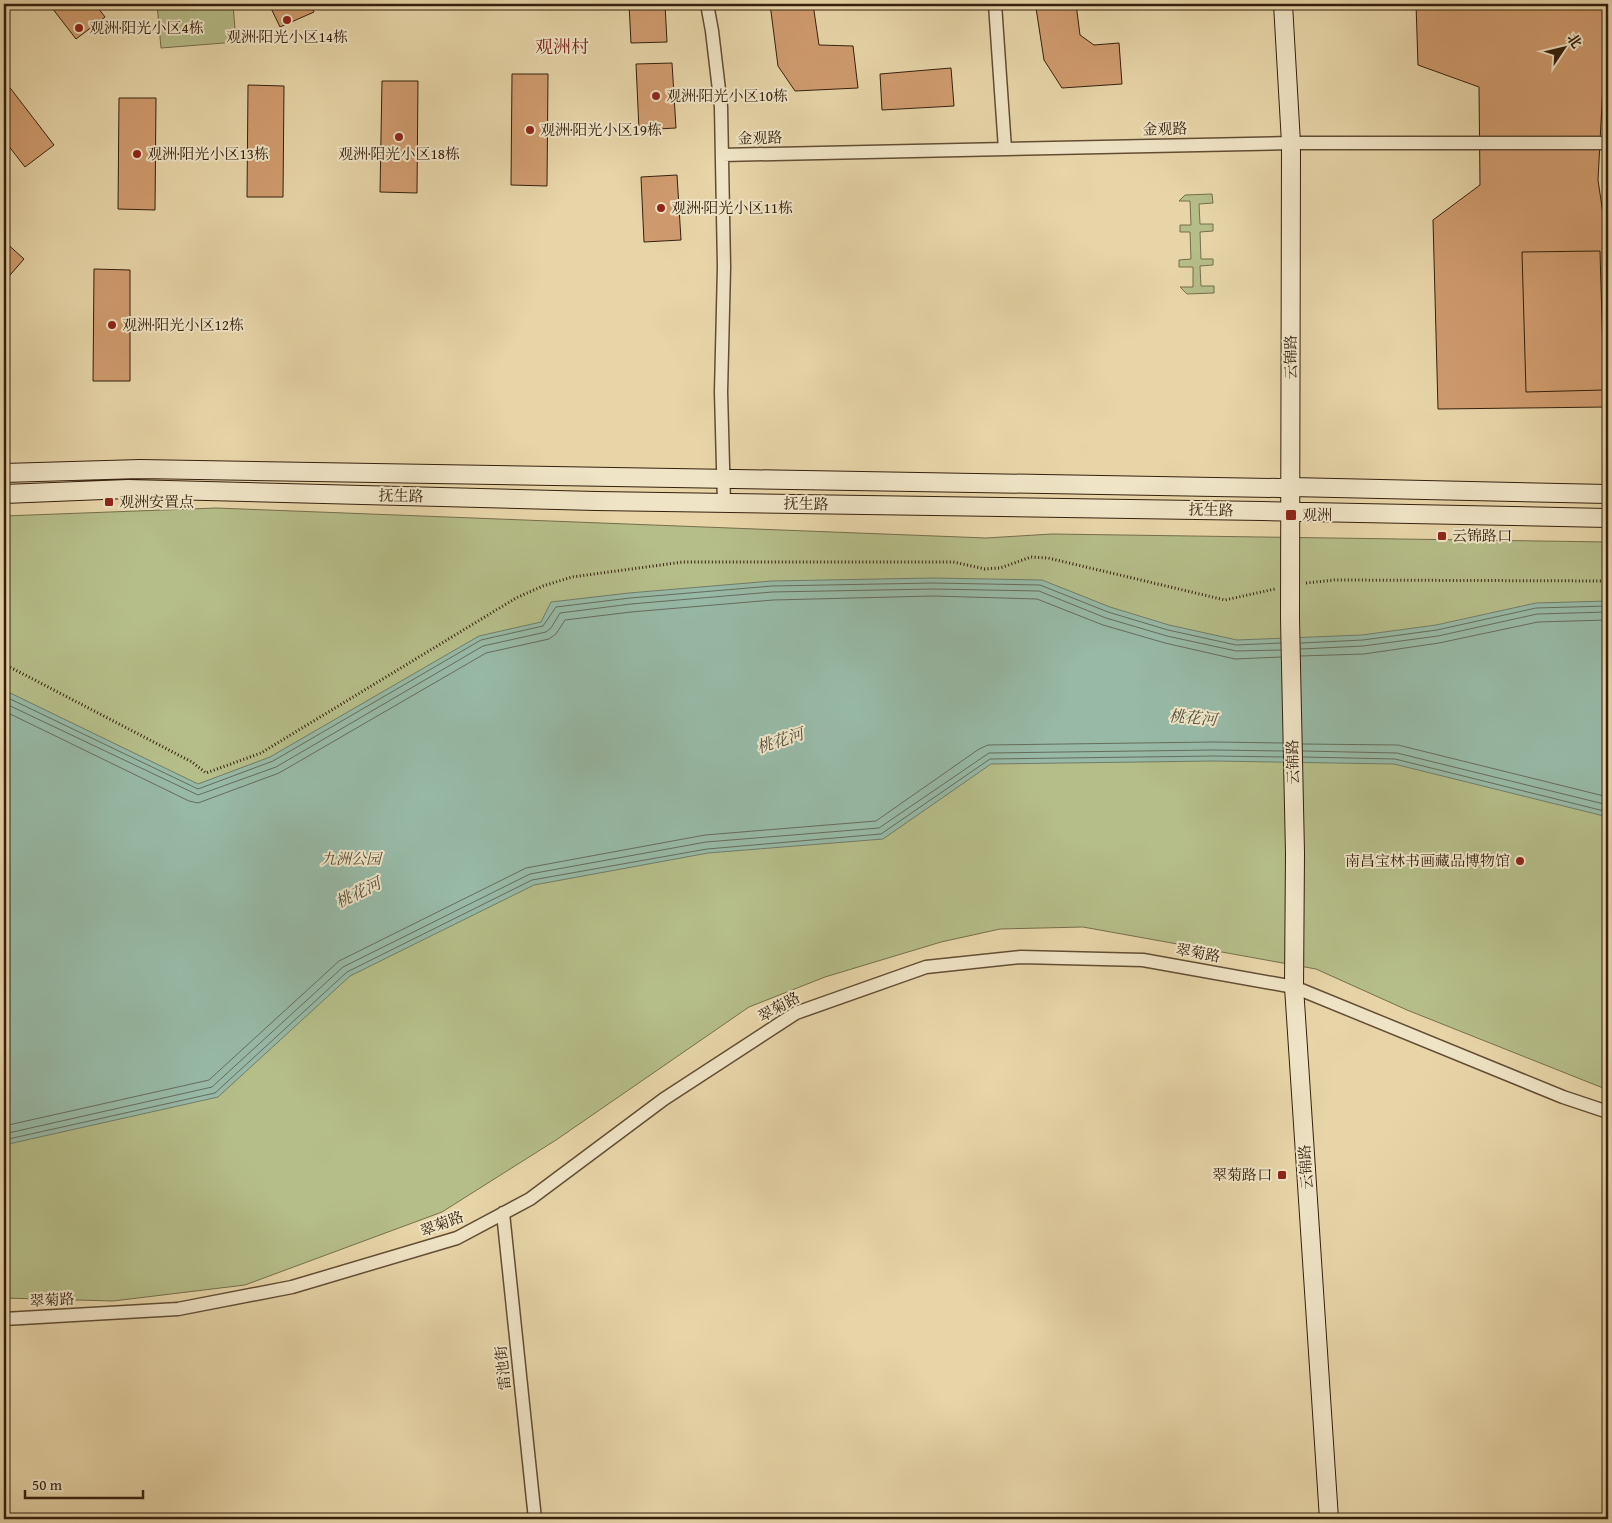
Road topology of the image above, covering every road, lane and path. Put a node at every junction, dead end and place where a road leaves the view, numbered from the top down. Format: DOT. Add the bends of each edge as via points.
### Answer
graph roads {
  1 [pos="707,4"];
  2 [pos="996,4"];
  3 [pos="1283,4"];
  4 [pos="1290,143"];
  5 [pos="1608,143"];
  6 [pos="1005,149"];
  7 [pos="722,155"];
  8 [pos="4,473"];
  9 [pos="724,478"];
  10 [pos="1291,486"];
  11 [pos="4,494"];
  12 [pos="1608,494"];
  13 [pos="724,503"];
  14 [pos="1290,511"];
  15 [pos="1608,518"];
  16 [pos="1608,581"];
  17 [pos="1290,585"];
  18 [pos="4,664"];
  19 [pos="1294,987"];
  20 [pos="1608,1112"];
  21 [pos="503,1213"];
  22 [pos="4,1319"];
  23 [pos="535,1519"];
  24 [pos="1329,1519"];
  1 -- 7 [label="street" via="721,107"];
  2 -- 6 [label="street"];
  3 -- 4 [label="main road, 云锦路"];
  4 -- 5 [label="street, 金观路"];
  4 -- 6 [label="street, 金观路"];
  4 -- 10 [label="main road, 云锦路"];
  6 -- 7 [label="street, 金观路"];
  7 -- 9 [label="street"];
  8 -- 9 [label="main road, 抚生路" via="140,469"];
  9 -- 10 [label="main road, 抚生路"];
  9 -- 13 [label="street"];
  10 -- 12 [label="main road, 抚生路"];
  10 -- 14 [label="main road, 云锦路"];
  11 -- 13 [label="main road, 抚生路" via="128,489"];
  13 -- 14 [label="main road, 抚生路"];
  14 -- 15 [label="main road, 抚生路"];
  14 -- 17 [label="main road, 云锦路"];
  16 -- 17 [label="path" via="1334,580"];
  17 -- 18 [label="path" via="1225,600 1031,556 1000,568 984,569 953,562 683,562 572,577 516,598 261,754 206,773 192,762"];
  17 -- 19 [label="main road, 云锦路"];
  19 -- 20 [label="street, 翠菊路" via="1563,1097"];
  19 -- 21 [label="street, 翠菊路" via="1143,960 1021,957 926,967 796,1013 664,1099 530,1199"];
  19 -- 24 [label="main road, 云锦路"];
  21 -- 22 [label="street, 翠菊路" via="457,1238 292,1287 178,1309"];
  21 -- 23 [label="street, 雷池街"];
}
